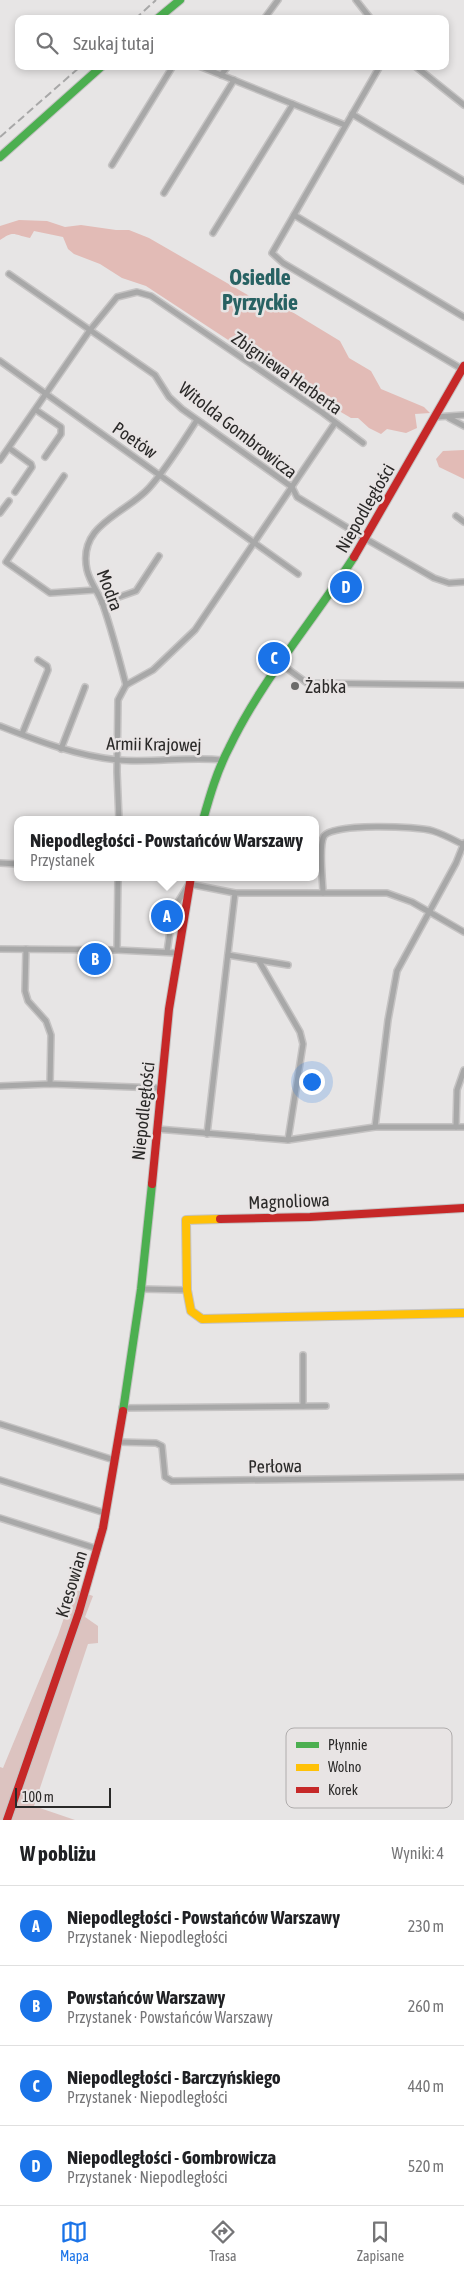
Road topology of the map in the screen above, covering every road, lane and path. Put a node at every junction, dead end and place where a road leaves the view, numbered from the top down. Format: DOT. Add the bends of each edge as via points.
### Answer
graph roads {
  1 [pos="180,0"];
  2 [pos="278,0"];
  3 [pos="356,0"];
  4 [pos="161,15"];
  5 [pos="267,15"];
  6 [pos="368,15"];
  7 [pos="98,70"];
  8 [pos="171,70"];
  9 [pos="209,70"];
  10 [pos="225,70"];
  11 [pos="378,70"];
  12 [pos="421,70"];
  13 [pos="221,75"];
  14 [pos="234,80"];
  15 [pos="293,104"];
  16 [pos="464,105"];
  17 [pos="352,114"];
  18 [pos="345,125"];
  19 [pos="0,157"];
  20 [pos="112,165"];
  21 [pos="464,181"];
  22 [pos="164,193"];
  23 [pos="294,215"];
  24 [pos="213,233"];
  25 [pos="10,274"];
  26 [pos="464,318"];
  27 [pos="90,330"];
  28 [pos="0,361"];
  29 [pos="463,368"];
  30 [pos="46,395"];
  31 [pos="36,410"];
  32 [pos="464,415"];
  33 [pos="435,417"];
  34 [pos="448,417"];
  35 [pos="197,420"];
  36 [pos="334,423"];
  37 [pos="464,426"];
  38 [pos="363,443"];
  39 [pos="8,448"];
  40 [pos="45,456"];
  41 [pos="0,460"];
  42 [pos="160,474"];
  43 [pos="64,476"];
  44 [pos="292,487"];
  45 [pos="15,492"];
  46 [pos="8,501"];
  47 [pos="0,513"];
  48 [pos="456,516"];
  49 [pos="464,522"];
  50 [pos="366,539"];
  51 [pos="254,543"];
  52 [pos="159,556"];
  53 [pos="298,574"];
  54 [pos="464,582"];
  55 [pos="94,590"];
  56 [pos="102,603"];
  57 [pos="38,660"];
  58 [pos="281,664"];
  59 [pos="126,685"];
  60 [pos="464,685"];
  61 [pos="85,687"];
  62 [pos="0,726"];
  63 [pos="22,734"];
  64 [pos="60,748"];
  65 [pos="117,760"];
  66 [pos="223,760"];
  67 [pos="119,816"];
  68 [pos="205,816"];
  69 [pos="464,844"];
  70 [pos="0,864"];
  71 [pos="14,864"];
  72 [pos="118,881"];
  73 [pos="190,881"];
  74 [pos="235,893"];
  75 [pos="323,893"];
  76 [pos="429,911"];
  77 [pos="464,932"];
  78 [pos="0,949"];
  79 [pos="26,950"];
  80 [pos="117,950"];
  81 [pos="167,952"];
  82 [pos="176,953"];
  83 [pos="228,955"];
  84 [pos="259,961"];
  85 [pos="288,965"];
  86 [pos="464,1070"];
  87 [pos="50,1084"];
  88 [pos="0,1086"];
  89 [pos="160,1088"];
  90 [pos="456,1127"];
  91 [pos="464,1127"];
  92 [pos="375,1128"];
  93 [pos="157,1129"];
  94 [pos="207,1134"];
  95 [pos="288,1140"];
  96 [pos="464,1208"];
  97 [pos="141,1289"];
  98 [pos="187,1290"];
  99 [pos="464,1312"];
  100 [pos="133,1349"];
  101 [pos="303,1355"];
  102 [pos="304,1406"];
  103 [pos="326,1406"];
  104 [pos="122,1408"];
  105 [pos="0,1424"];
  106 [pos="117,1442"];
  107 [pos="114,1460"];
  108 [pos="464,1477"];
  109 [pos="0,1480"];
  110 [pos="105,1513"];
  111 [pos="0,1518"];
  112 [pos="98,1549"];
  113 [pos="7,1820"];
  1 -- 4 [label="street"];
  2 -- 5 [label="street"];
  3 -- 6 [label="street"];
  7 -- 19 [label="street"];
  8 -- 20 [label="street"];
  9 -- 13 [label="street"];
  10 -- 13 [label="street"];
  11 -- 17 [label="street"];
  12 -- 16 [label="street"];
  13 -- 14 [label="street"];
  14 -- 15 [label="street"];
  14 -- 22 [label="street"];
  15 -- 18 [label="street"];
  15 -- 24 [label="street"];
  17 -- 18 [label="street"];
  17 -- 21 [label="street"];
  18 -- 23 [label="street"];
  23 -- 26 [label="street"];
  23 -- 29 [label="street" via="272,253 276,258"];
  25 -- 27 [label="street, Witolda Gombrowicza"];
  27 -- 30 [label="street, Zbigniewa Herberta"];
  27 -- 35 [label="street, Witolda Gombrowicza" via="154,375 169,397"];
  27 -- 36 [label="street, Zbigniewa Herberta" via="116,297 136,292 146,294"];
  28 -- 30 [label="street, Poetów"];
  29 -- 33 [label="street, Niepodległości"];
  30 -- 31 [label="street, Zbigniewa Herberta"];
  30 -- 42 [label="street, Poetów"];
  31 -- 39 [label="street, Zbigniewa Herberta"];
  31 -- 40 [label="street" via="61,427 62,434"];
  32 -- 34 [label="street"];
  33 -- 34 [label="street"];
  33 -- 50 [label="street, Niepodległości"];
  34 -- 37 [label="street"];
  35 -- 42 [label="street"];
  35 -- 44 [label="street, Witolda Gombrowicza"];
  36 -- 38 [label="street, Zbigniewa Herberta"];
  36 -- 44 [label="street"];
  39 -- 41 [label="street, Zbigniewa Herberta"];
  39 -- 45 [label="street" via="32,467"];
  42 -- 51 [label="street, Poetów"];
  42 -- 55 [label="street, Modra" via="149,489 103,523 91,538 86,556"];
  43 -- 55 [label="street" via="6,562 50,593"];
  44 -- 50 [label="street, Witolda Gombrowicza" via="297,497"];
  44 -- 51 [label="street"];
  46 -- 47 [label="street"];
  48 -- 49 [label="street"];
  50 -- 54 [label="street, Witolda Gombrowicza" via="434,578 449,583"];
  50 -- 58 [label="street, Niepodległości"];
  51 -- 53 [label="street, Poetów"];
  51 -- 59 [label="street" via="195,630 153,670"];
  52 -- 56 [label="street" via="136,591"];
  55 -- 56 [label="street, Modra"];
  56 -- 59 [label="street, Modra"];
  57 -- 63 [label="street" via="48,670"];
  58 -- 60 [label="street" via="307,683"];
  58 -- 66 [label="street, Niepodległości" via="237,730"];
  59 -- 65 [label="street" via="118,700"];
  61 -- 64 [label="street"];
  62 -- 63 [label="street, Armii Krajowej"];
  63 -- 64 [label="street, Armii Krajowej"];
  64 -- 65 [label="street, Armii Krajowej"];
  65 -- 66 [label="street, Armii Krajowej"];
  65 -- 67 [label="street"];
  66 -- 68 [label="street, Niepodległości"];
  69 -- 75 [label="street" via="416,827 342,828 329,832 324,837 322,848"];
  69 -- 76 [label="street"];
  70 -- 71 [label="street"];
  72 -- 80 [label="street"];
  73 -- 74 [label="street"];
  73 -- 81 [label="street" via="173,910"];
  73 -- 82 [label="street, Niepodległości"];
  74 -- 75 [label="street"];
  74 -- 83 [label="street"];
  75 -- 76 [label="street" via="387,893"];
  76 -- 77 [label="street"];
  76 -- 92 [label="street" via="397,971 386,1028"];
  78 -- 79 [label="street"];
  79 -- 80 [label="street"];
  79 -- 87 [label="street" via="25,990 28,1001 46,1021 51,1035"];
  80 -- 81 [label="street"];
  81 -- 82 [label="street"];
  82 -- 89 [label="street, Niepodległości"];
  83 -- 84 [label="street"];
  83 -- 94 [label="street"];
  84 -- 85 [label="street"];
  84 -- 95 [label="street" via="300,1032 303,1044"];
  86 -- 90 [label="street" via="457,1090"];
  87 -- 88 [label="street"];
  87 -- 89 [label="street"];
  89 -- 93 [label="street, Niepodległości"];
  90 -- 91 [label="street"];
  90 -- 92 [label="street"];
  92 -- 95 [label="street"];
  93 -- 94 [label="street"];
  93 -- 97 [label="street, Niepodległości"];
  94 -- 95 [label="street"];
  96 -- 98 [label="street, Magnoliowa" via="186,1220"];
  97 -- 98 [label="street"];
  97 -- 100 [label="street, Niepodległości"];
  98 -- 99 [label="street, Magnoliowa" via="191,1311 202,1319"];
  100 -- 104 [label="street, Kresowian"];
  101 -- 102 [label="street"];
  102 -- 103 [label="street"];
  102 -- 104 [label="street"];
  104 -- 106 [label="street, Kresowian"];
  105 -- 107 [label="street"];
  106 -- 107 [label="street, Kresowian"];
  106 -- 108 [label="street, Perłowa" via="162,1446 165,1477 172,1481"];
  107 -- 110 [label="street, Kresowian"];
  109 -- 110 [label="street"];
  110 -- 112 [label="street, Kresowian"];
  111 -- 112 [label="street"];
  112 -- 113 [label="street, Kresowian"];
}
